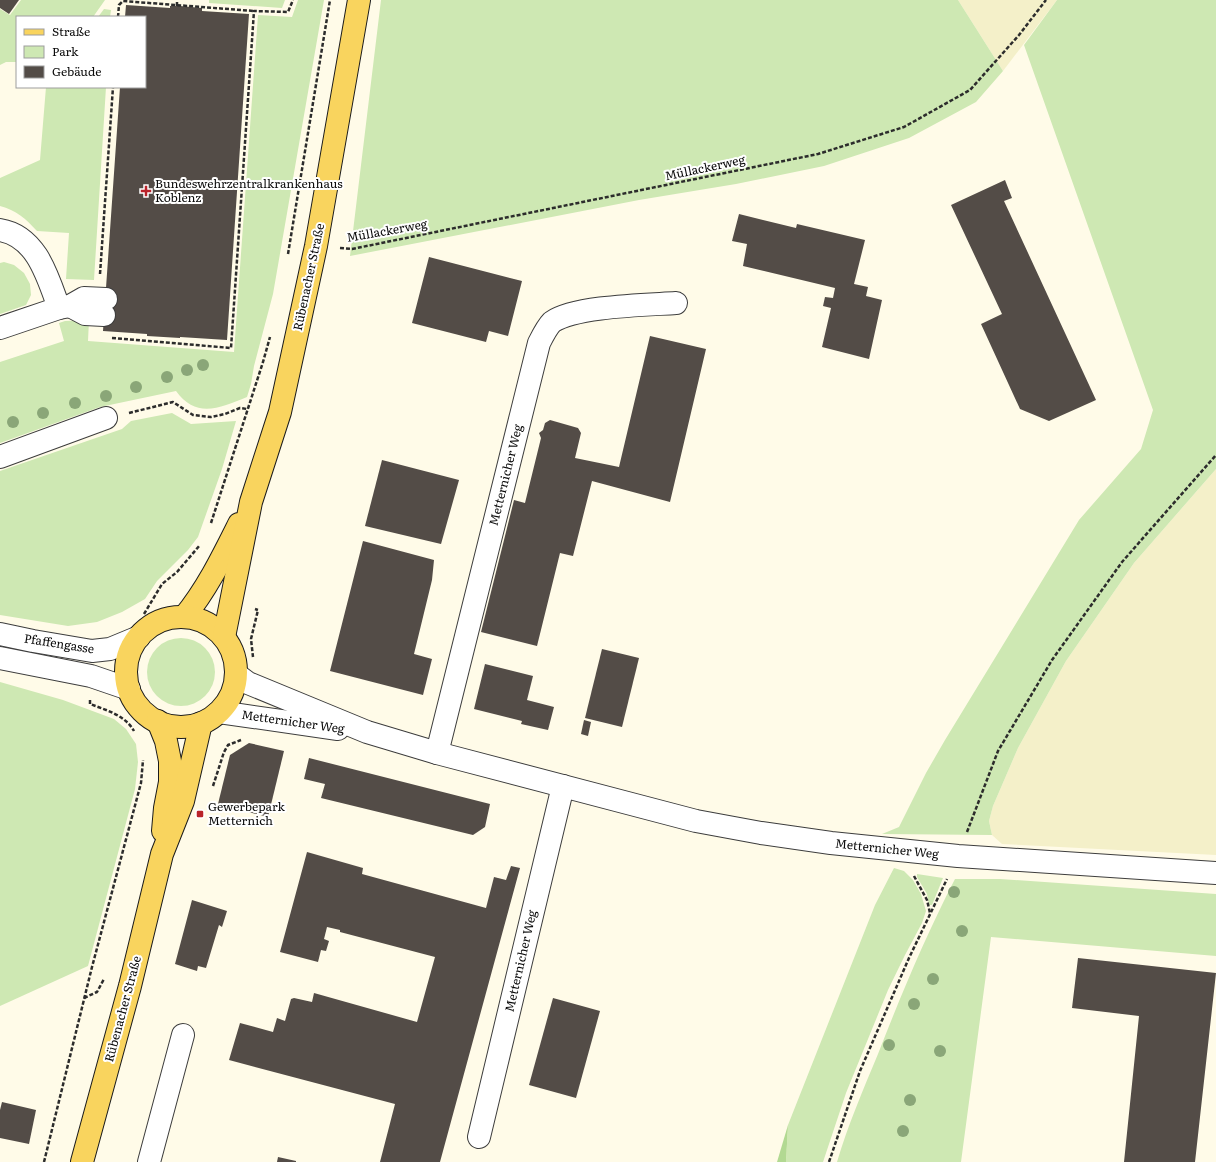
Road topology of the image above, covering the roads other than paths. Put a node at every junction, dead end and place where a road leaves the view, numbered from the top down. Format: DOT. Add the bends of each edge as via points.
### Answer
graph roads {
  1 [pos="359,0"];
  2 [pos="0,230"];
  3 [pos="676,302"];
  4 [pos="103,304"];
  5 [pos="65,307"];
  6 [pos="0,328"];
  7 [pos="106,418"];
  8 [pos="0,457"];
  9 [pos="251,502"];
  10 [pos="184,617"];
  11 [pos="138,627"];
  12 [pos="0,634"];
  13 [pos="224,637"];
  14 [pos="0,658"];
  15 [pos="236,674"];
  16 [pos="129,689"];
  17 [pos="210,718"];
  18 [pos="158,721"];
  19 [pos="367,732"];
  20 [pos="437,753"];
  21 [pos="563,786"];
  22 [pos="162,854"];
  23 [pos="1216,873"];
  24 [pos="183,1035"];
  25 [pos="479,1137"];
  26 [pos="82,1162"];
  27 [pos="149,1162"];
  1 -- 9 [label="main road, Rübenacher Straße" via="316,246 280,412"];
  2 -- 5 [label="street" via="12,234 32,249"];
  3 -- 20 [label="street, Metternicher Weg" via="574,313 552,323 539,343"];
  4 -- 5 [label="street" via="85,314"];
  5 -- 6 [label="street"];
  7 -- 8 [label="street"];
  9 -- 10 [label="main road, Rübenacher Straße" via="210,581"];
  9 -- 13 [label="main road, Rübenacher Straße"];
  10 -- 11 [label="main road, Rübenacher Straße"];
  10 -- 13 [label="main road, Rübenacher Straße" via="200,620 212,626"];
  11 -- 12 [label="street, Pfaffengasse" via="110,649 92,651"];
  11 -- 16 [label="main road, Rübenacher Straße" via="127,671"];
  13 -- 15 [label="main road, Rübenacher Straße" via="231,647"];
  14 -- 16 [label="street, Pfaffengasse" via="91,676"];
  15 -- 17 [label="main road, Rübenacher Straße" via="234,688 228,701"];
  15 -- 19 [label="street, Metternicher Weg" via="248,683"];
  16 -- 18 [label="main road, Rübenacher Straße" via="136,702"];
  17 -- 18 [label="main road, Rübenacher Straße" via="187,726 172,726"];
  17 -- 19 [label="street, Metternicher Weg" via="300,724"];
  17 -- 22 [label="main road, Rübenacher Straße" via="183,801"];
  18 -- 22 [label="main road, Rübenacher Straße" via="166,741 170,762"];
  19 -- 20 [label="street, Metternicher Weg"];
  20 -- 21 [label="street, Metternicher Weg"];
  21 -- 23 [label="street, Metternicher Weg" via="703,822 831,843 958,856"];
  21 -- 25 [label="street, Metternicher Weg"];
  22 -- 26 [label="main road, Rübenacher Straße" via="130,986"];
  24 -- 27 [label="street"];
}
